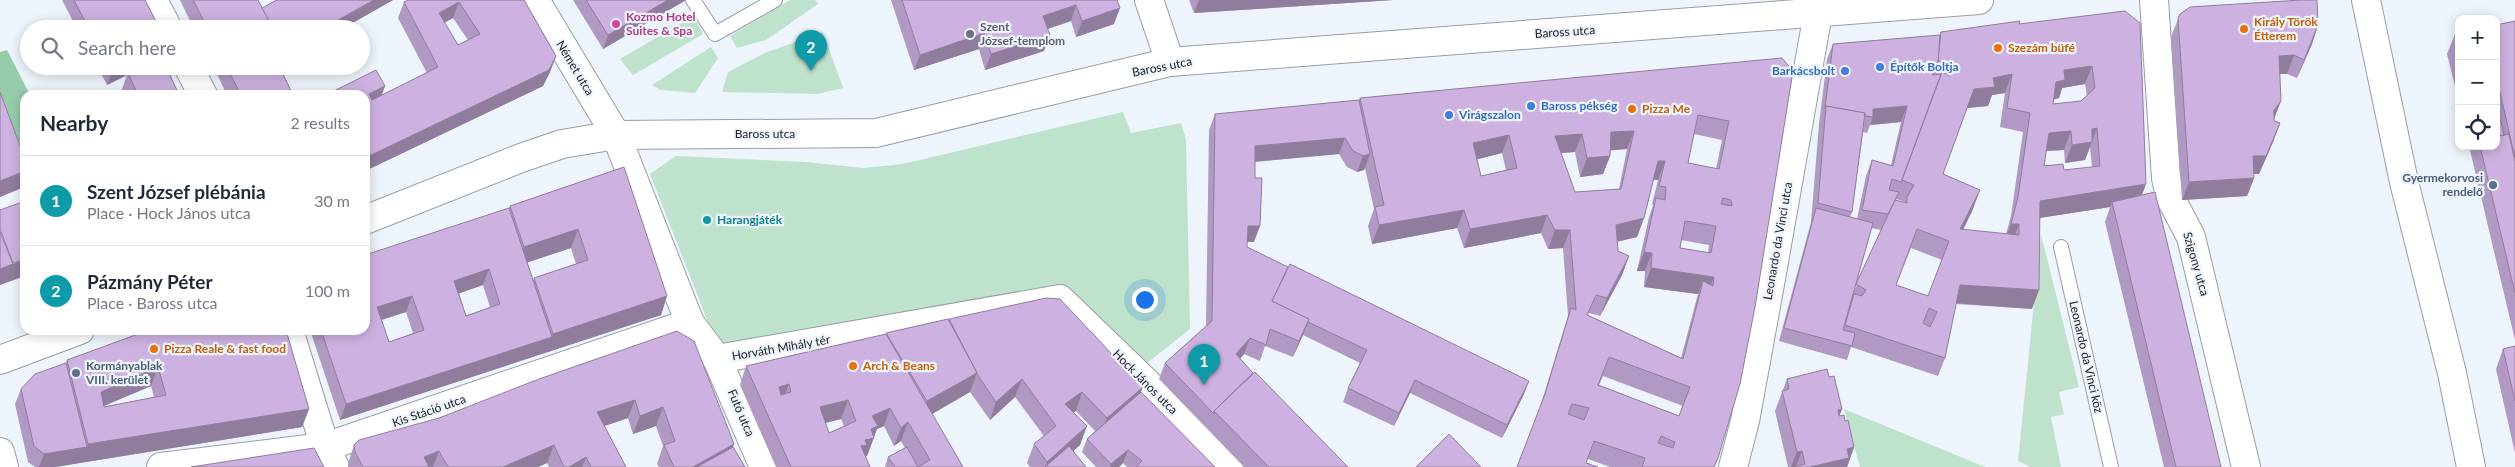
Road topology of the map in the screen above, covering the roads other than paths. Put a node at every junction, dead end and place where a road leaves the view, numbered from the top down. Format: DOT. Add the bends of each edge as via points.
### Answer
graph roads {
  1 [pos="153,0"];
  2 [pos="535,0"];
  3 [pos="693,0"];
  4 [pos="775,0"];
  5 [pos="1149,0"];
  6 [pos="1973,0"];
  7 [pos="2154,0"];
  8 [pos="2366,0"];
  9 [pos="1816,7"];
  10 [pos="163,20"];
  11 [pos="1170,62"];
  12 [pos="192,75"];
  13 [pos="200,90"];
  14 [pos="616,135"];
  15 [pos="370,218"];
  16 [pos="2061,247"];
  17 [pos="1060,299"];
  18 [pos="690,324"];
  19 [pos="67,335"];
  20 [pos="291,335"];
  21 [pos="717,359"];
  22 [pos="0,360"];
  23 [pos="0,452"];
  24 [pos="330,457"];
  25 [pos="4,467"];
  26 [pos="161,467"];
  27 [pos="764,467"];
  28 [pos="1229,467"];
  29 [pos="1733,467"];
  30 [pos="2111,467"];
  31 [pos="2246,467"];
  32 [pos="2471,467"];
  1 -- 10 [label="street"];
  2 -- 14 [label="street, Német utca"];
  3 -- 4 [label="lane" via="714,34"];
  5 -- 11 [label="street"];
  6 -- 9 [label="street, Baross utca"];
  7 -- 31 [label="street, Szigony utca" via="2166,178 2170,197 2191,237"];
  8 -- 32 [label="street" via="2404,182 2452,373"];
  9 -- 11 [label="street, Baross utca"];
  9 -- 29 [label="street, Leonardo da Vinci utca" via="1770,284 1745,421"];
  11 -- 14 [label="street, Baross utca" via="876,133"];
  12 -- 13 [label="street"];
  14 -- 15 [label="street, Baross utca" via="562,144 537,152"];
  14 -- 18 [label="street, Horváth Mihály tér"];
  16 -- 30 [label="lane, Leonardo da Vinci köz"];
  17 -- 21 [label="street, Horváth Mihály tér"];
  17 -- 28 [label="street, Hock János utca"];
  18 -- 21 [label="street, Horváth Mihály tér"];
  18 -- 24 [label="street, Kis Stáció utca"];
  19 -- 22 [label="street"];
  20 -- 24 [label="street"];
  21 -- 27 [label="street, Futó utca"];
  23 -- 25 [label="street"];
  24 -- 26 [label="street, Kis Stáció utca"];
}
